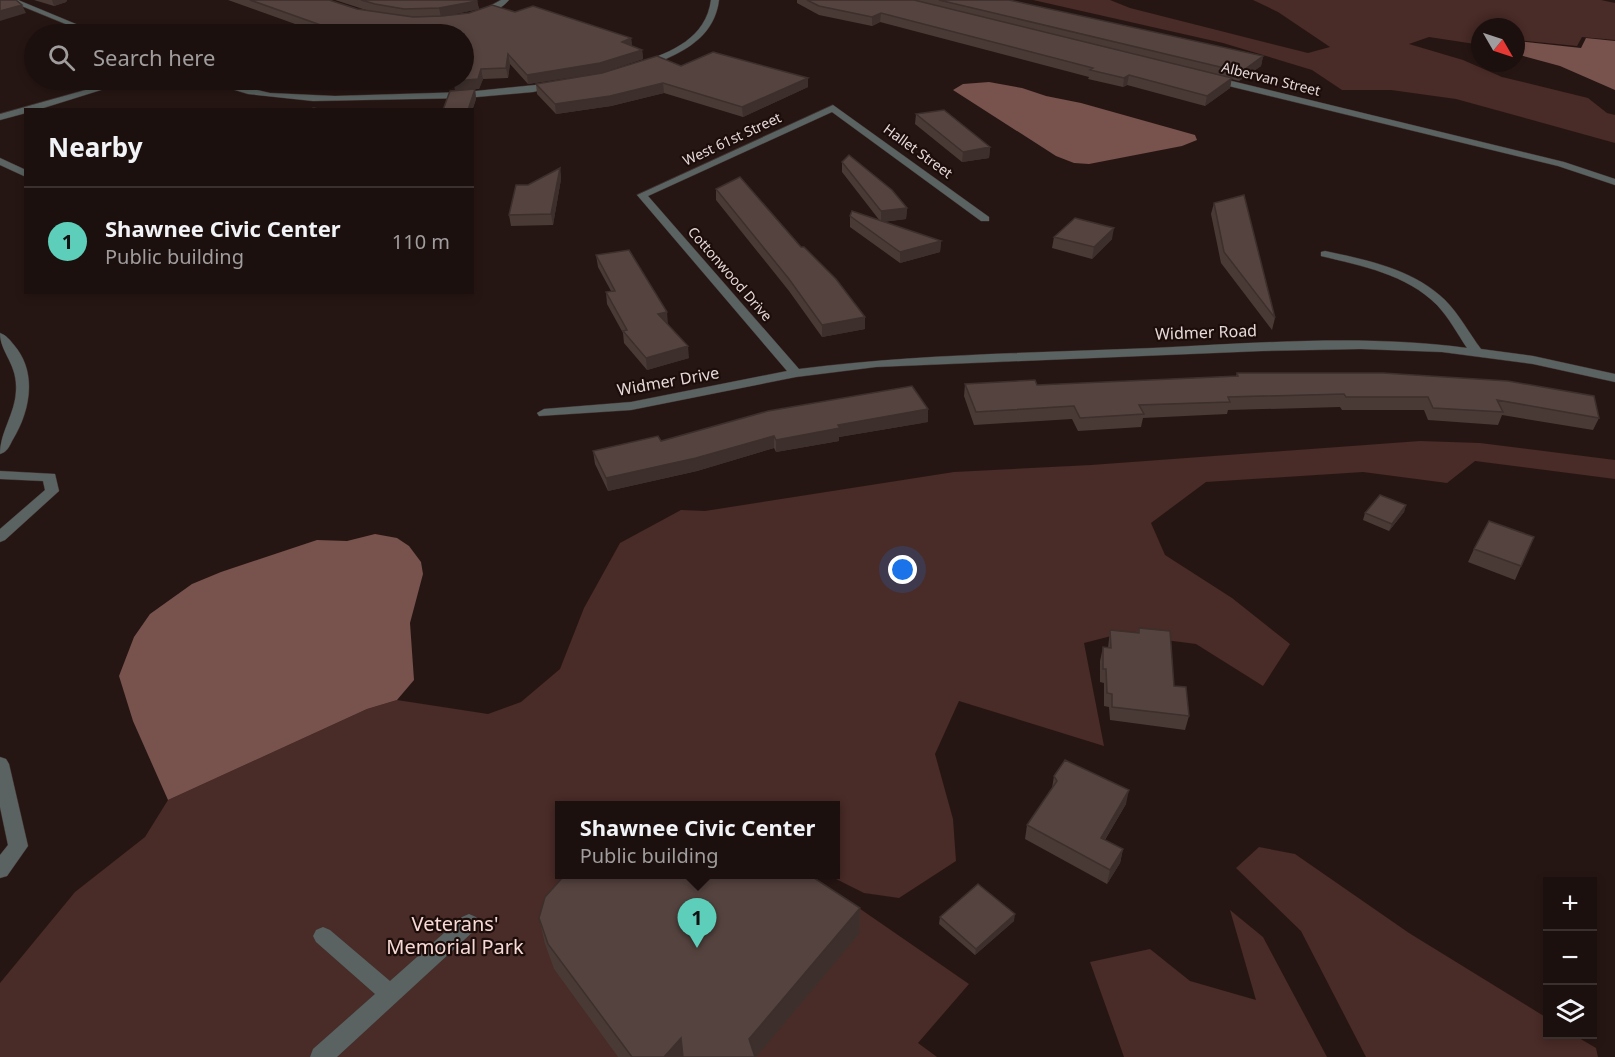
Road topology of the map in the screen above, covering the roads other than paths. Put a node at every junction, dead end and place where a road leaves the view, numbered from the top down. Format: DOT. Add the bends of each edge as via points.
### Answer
graph roads {
  1 [pos="11,0"];
  2 [pos="505,0"];
  3 [pos="714,0"];
  4 [pos="466,17"];
  5 [pos="71,24"];
  6 [pos="631,69"];
  7 [pos="1198,76"];
  8 [pos="562,85"];
  9 [pos="95,90"];
  10 [pos="251,90"];
  11 [pos="395,98"];
  12 [pos="33,108"];
  13 [pos="392,108"];
  14 [pos="833,108"];
  15 [pos="24,111"];
  16 [pos="0,117"];
  17 [pos="0,161"];
  18 [pos="24,173"];
  19 [pos="1615,182"];
  20 [pos="642,195"];
  21 [pos="985,219"];
  22 [pos="1325,254"];
  23 [pos="0,337"];
  24 [pos="1477,353"];
  25 [pos="796,373"];
  26 [pos="1615,378"];
  27 [pos="544,414"];
  28 [pos="0,450"];
  29 [pos="0,475"];
  30 [pos="0,537"];
  31 [pos="0,764"];
  32 [pos="0,870"];
  33 [pos="469,922"];
  34 [pos="323,936"];
  35 [pos="390,994"];
  36 [pos="321,1057"];
  1 -- 5 [label="street"];
  2 -- 4 [label="street" via="491,10"];
  3 -- 6 [label="street" via="711,21 699,36"];
  7 -- 19 [label="street, Albervan Street" via="1561,164"];
  8 -- 11 [label="street" via="490,94"];
  9 -- 12 [label="street"];
  10 -- 11 [label="street" via="297,97"];
  11 -- 13 [label="street"];
  14 -- 20 [label="street, West 61st Street"];
  14 -- 21 [label="street, Hallet Street"];
  15 -- 16 [label="street"];
  17 -- 18 [label="street"];
  20 -- 25 [label="street, Cottonwood Drive"];
  22 -- 24 [label="street" via="1360,261 1414,282 1441,303"];
  23 -- 28 [label="street" via="9,345 23,373 24,390 12,433"];
  24 -- 25 [label="street, Widmer Road" via="1361,345 1262,347 876,363"];
  24 -- 26 [label="street, Widmer Road" via="1533,360"];
  25 -- 27 [label="street, Widmer Drive" via="631,406"];
  29 -- 30 [label="street" via="50,477 52,490"];
  31 -- 32 [label="street" via="18,846"];
  33 -- 35 [label="street"];
  34 -- 35 [label="street"];
  35 -- 36 [label="street"];
}
